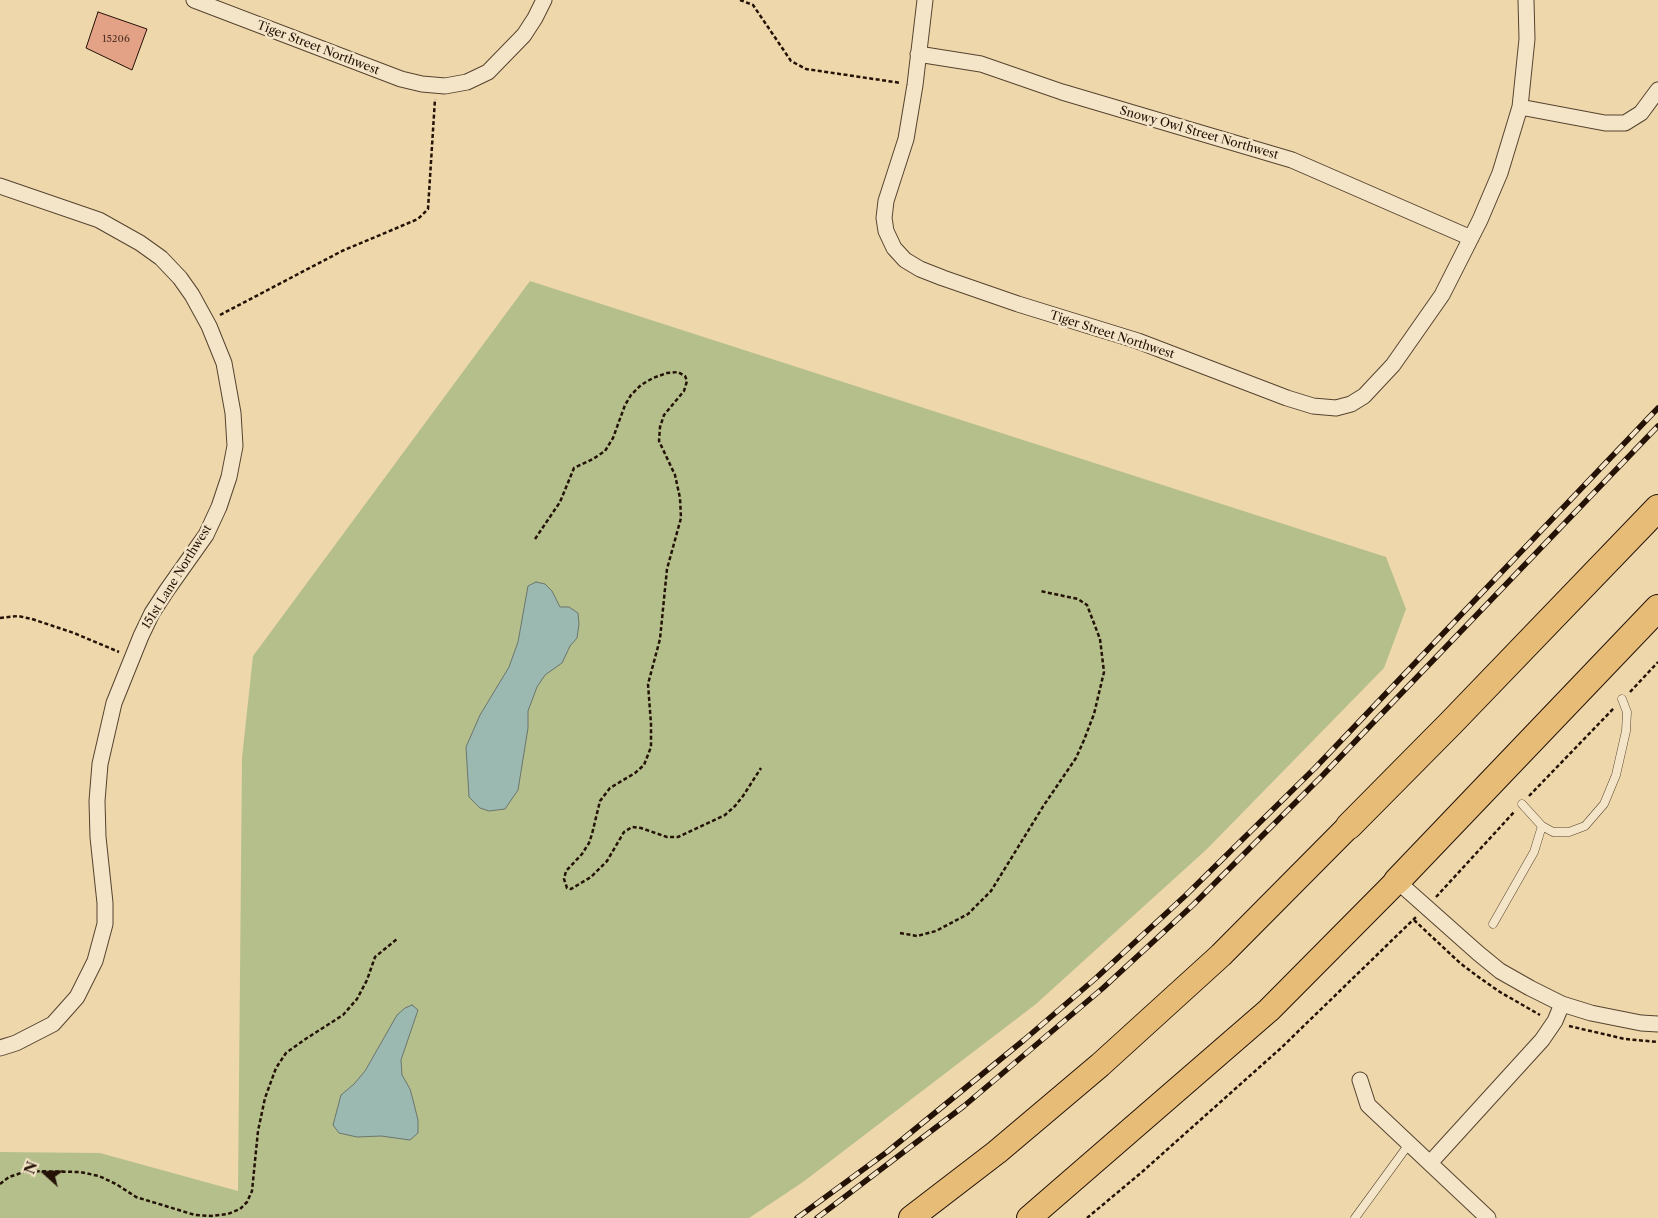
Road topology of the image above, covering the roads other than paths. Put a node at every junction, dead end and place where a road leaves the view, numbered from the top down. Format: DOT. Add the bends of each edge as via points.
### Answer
graph roads {
  1 [pos="194,0"];
  2 [pos="544,0"];
  3 [pos="925,0"];
  4 [pos="1526,0"];
  5 [pos="918,54"];
  6 [pos="1658,90"];
  7 [pos="1520,106"];
  8 [pos="0,186"];
  9 [pos="1471,238"];
  10 [pos="1658,508"];
  11 [pos="1658,608"];
  12 [pos="1622,699"];
  13 [pos="1522,804"];
  14 [pos="1349,826"];
  15 [pos="1542,826"];
  16 [pos="1397,880"];
  17 [pos="1493,924"];
  18 [pos="1562,1004"];
  19 [pos="1658,1024"];
  20 [pos="0,1048"];
  21 [pos="1360,1080"];
  22 [pos="1409,1144"];
  23 [pos="1430,1163"];
  24 [pos="911,1218"];
  25 [pos="1029,1218"];
  26 [pos="1355,1218"];
  27 [pos="1488,1218"];
  1 -- 2 [label="street, Tiger Street Northwest" via="401,79 440,85 467,82 488,72 524,35"];
  3 -- 5 [label="street"];
  4 -- 7 [label="street" via="1527,38"];
  5 -- 9 [label="street, Snowy Owl Street Northwest" via="980,64 1062,92 1292,160"];
  5 -- 9 [label="street, Tiger Street Northwest" via="906,139 886,201 884,218 894,248 905,260 943,278 1138,341 1287,398 1313,406 1336,408 1364,396 1393,365 1442,295"];
  6 -- 7 [label="street" via="1641,113 1625,123 1605,123"];
  7 -- 9 [label="street" via="1500,173"];
  8 -- 20 [label="street, 151st Lane Northwest" via="99,220 161,258 180,278 208,324 224,363 235,446 219,507 206,535 152,613 114,703 100,764 97,801 105,924 98,952 77,997 53,1024"];
  10 -- 14 [label="highway"];
  11 -- 16 [label="highway"];
  12 -- 15 [label="lane" via="1627,712 1626,731 1616,776 1604,804 1585,826 1570,832 1553,832"];
  13 -- 15 [label="lane"];
  14 -- 24 [label="highway" via="1221,955 1100,1065 997,1152"];
  15 -- 17 [label="lane" via="1534,852"];
  16 -- 18 [label="street" via="1500,971"];
  16 -- 25 [label="highway" via="1269,1010"];
  18 -- 19 [label="street" via="1615,1019"];
  18 -- 23 [label="street" via="1542,1040"];
  21 -- 22 [label="street" via="1368,1106"];
  22 -- 23 [label="street"];
  22 -- 26 [label="lane"];
  23 -- 27 [label="street"];
}
